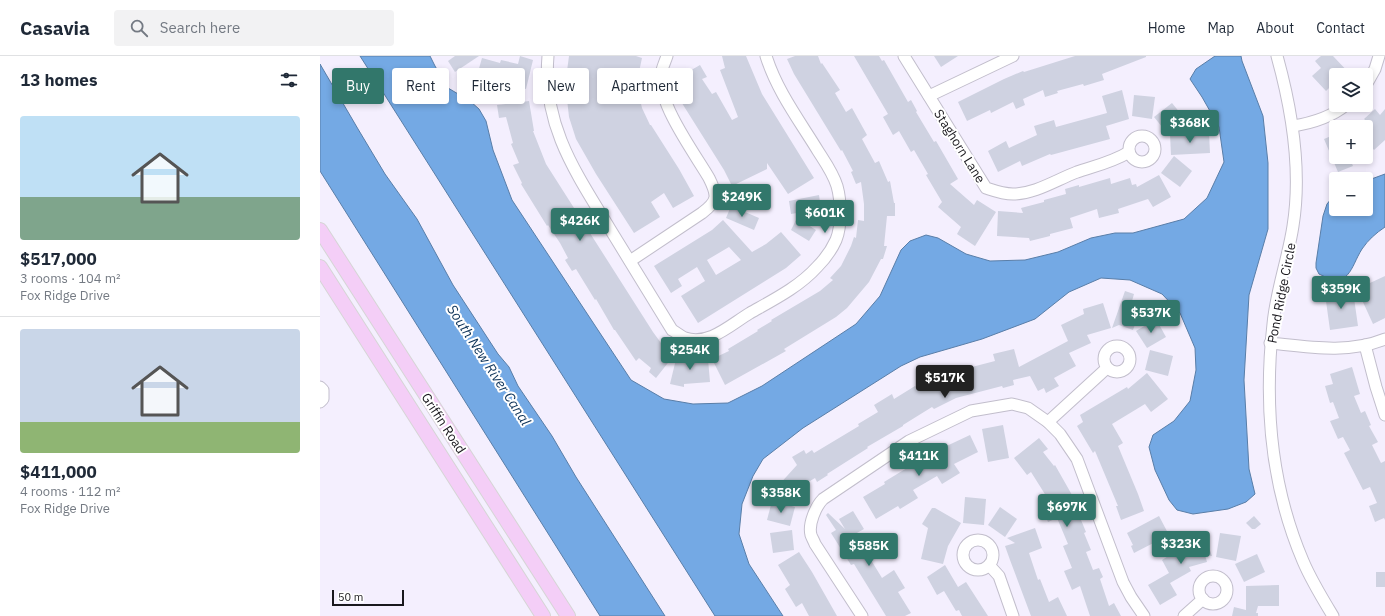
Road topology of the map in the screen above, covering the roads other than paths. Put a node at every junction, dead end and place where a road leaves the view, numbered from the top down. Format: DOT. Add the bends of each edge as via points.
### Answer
graph roads {
  1 [pos="548,56"];
  2 [pos="667,56"];
  3 [pos="766,56"];
  4 [pos="904,56"];
  5 [pos="1013,56"];
  6 [pos="1277,56"];
  7 [pos="1379,56"];
  8 [pos="1373,73"];
  9 [pos="929,96"];
  10 [pos="1336,112"];
  11 [pos="1292,126"];
  12 [pos="1129,152"];
  13 [pos="320,230"];
  14 [pos="333,250"];
  15 [pos="320,258"];
  16 [pos="630,261"];
  17 [pos="320,267"];
  18 [pos="1385,338"];
  19 [pos="1270,343"];
  20 [pos="1365,345"];
  21 [pos="1107,368"];
  22 [pos="320,387"];
  23 [pos="320,402"];
  24 [pos="431,404"];
  25 [pos="414,415"];
  26 [pos="1385,415"];
  27 [pos="1048,422"];
  28 [pos="990,565"];
  29 [pos="1203,599"];
  30 [pos="543,616"];
  31 [pos="568,616"];
  32 [pos="862,616"];
  33 [pos="1013,616"];
  34 [pos="1144,616"];
  35 [pos="1184,616"];
  36 [pos="1333,616"];
  1 -- 16 [label="street" via="550,100 556,129 564,150"];
  2 -- 16 [label="street" via="660,76 668,109 714,188 715,196 713,205"];
  3 -- 16 [label="street" via="784,97 831,171 836,186 840,200 839,222 836,239 829,251 818,267 804,279 704,340 684,338 672,330"];
  4 -- 9 [label="street, Staghorn Lane"];
  5 -- 9 [label="street"];
  6 -- 11 [label="street, Pond Ridge Circle"];
  7 -- 8 [label="street"];
  9 -- 12 [label="street, Staghorn Lane" via="980,181 986,188 1001,193 1034,191 1120,158"];
  10 -- 11 [label="street" via="1327,118"];
  11 -- 19 [label="street, Pond Ridge Circle" via="1296,150 1295,208"];
  13 -- 14 [label="main road, Griffin Road"];
  14 -- 15 [label="main road"];
  14 -- 24 [label="main road, Griffin Road"];
  17 -- 25 [label="main road, Griffin Road"];
  18 -- 20 [label="street"];
  19 -- 20 [label="street" via="1342,349"];
  19 -- 36 [label="street, Pond Ridge Circle" via="1270,413 1279,486 1303,562"];
  20 -- 26 [label="street"];
  21 -- 27 [label="street"];
  22 -- 23 [label="street" via="323,390 323,399"];
  24 -- 25 [label="main road"];
  24 -- 31 [label="main road, Griffin Road"];
  25 -- 30 [label="main road, Griffin Road"];
  27 -- 32 [label="street" via="1028,408 1012,404 971,411 909,440 817,504 811,533 815,544"];
  27 -- 34 [label="street" via="1060,434 1077,459 1123,582"];
  28 -- 33 [label="street" via="999,576"];
  29 -- 35 [label="street"];
}
